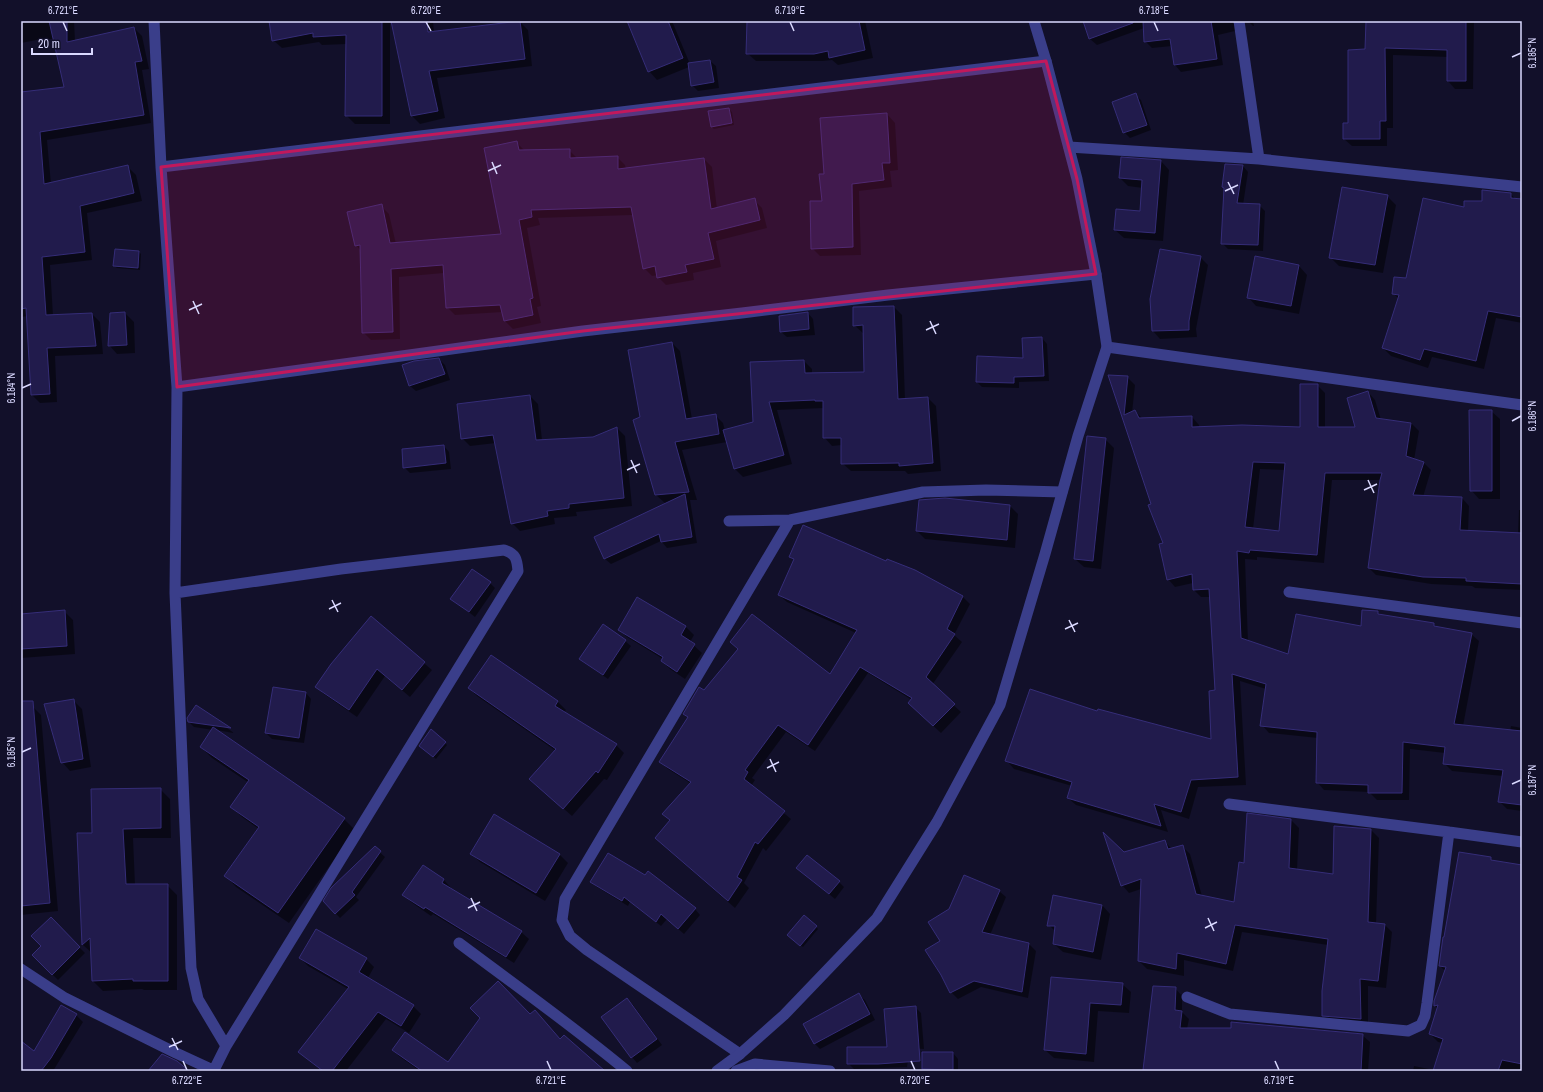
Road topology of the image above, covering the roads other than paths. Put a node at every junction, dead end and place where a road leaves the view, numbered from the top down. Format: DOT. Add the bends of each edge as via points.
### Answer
graph roads {
  1 [pos="154,21"];
  2 [pos="1034,21"];
  3 [pos="1239,21"];
  4 [pos="1046,61"];
  5 [pos="1069,148"];
  6 [pos="1259,159"];
  7 [pos="161,167"];
  8 [pos="1522,187"];
  9 [pos="1096,274"];
  10 [pos="1107,347"];
  11 [pos="177,387"];
  12 [pos="1522,405"];
  13 [pos="1062,492"];
  14 [pos="790,520"];
  15 [pos="729,521"];
  16 [pos="1288,592"];
  17 [pos="175,593"];
  18 [pos="1522,623"];
  19 [pos="1229,804"];
  20 [pos="1449,832"];
  21 [pos="1522,842"];
  22 [pos="459,943"];
  23 [pos="21,969"];
  24 [pos="1187,997"];
  25 [pos="226,1046"];
  26 [pos="740,1054"];
  27 [pos="214,1071"];
  28 [pos="627,1071"];
  29 [pos="717,1071"];
  30 [pos="736,1071"];
  31 [pos="830,1071"];
  1 -- 7 [label="street"];
  2 -- 4 [label="street"];
  3 -- 6 [label="street"];
  4 -- 5 [label="street"];
  4 -- 7 [label="street"];
  5 -- 6 [label="street"];
  5 -- 9 [label="street"];
  6 -- 8 [label="street"];
  7 -- 11 [label="street"];
  9 -- 10 [label="street"];
  9 -- 11 [label="street" via="888,295 583,331"];
  10 -- 12 [label="street"];
  10 -- 13 [label="street"];
  11 -- 17 [label="street"];
  13 -- 14 [label="street" via="923,492"];
  13 -- 26 [label="street" via="1000,705 938,822 877,918 784,1016"];
  14 -- 15 [label="street"];
  14 -- 26 [label="street" via="565,899 562,920 570,936 587,950"];
  16 -- 18 [label="street"];
  17 -- 25 [label="street" via="191,968 198,999"];
  17 -- 25 [label="street" via="341,569 504,550 511,552 516,558 518,571"];
  19 -- 20 [label="street"];
  20 -- 21 [label="street"];
  20 -- 24 [label="street" via="1427,1003 1421,1025 1408,1031 1230,1014"];
  22 -- 28 [label="street" via="588,1038"];
  23 -- 27 [label="street" via="65,998"];
  25 -- 27 [label="street"];
  26 -- 29 [label="street"];
  30 -- 31 [label="street" via="755,1064"];
}
